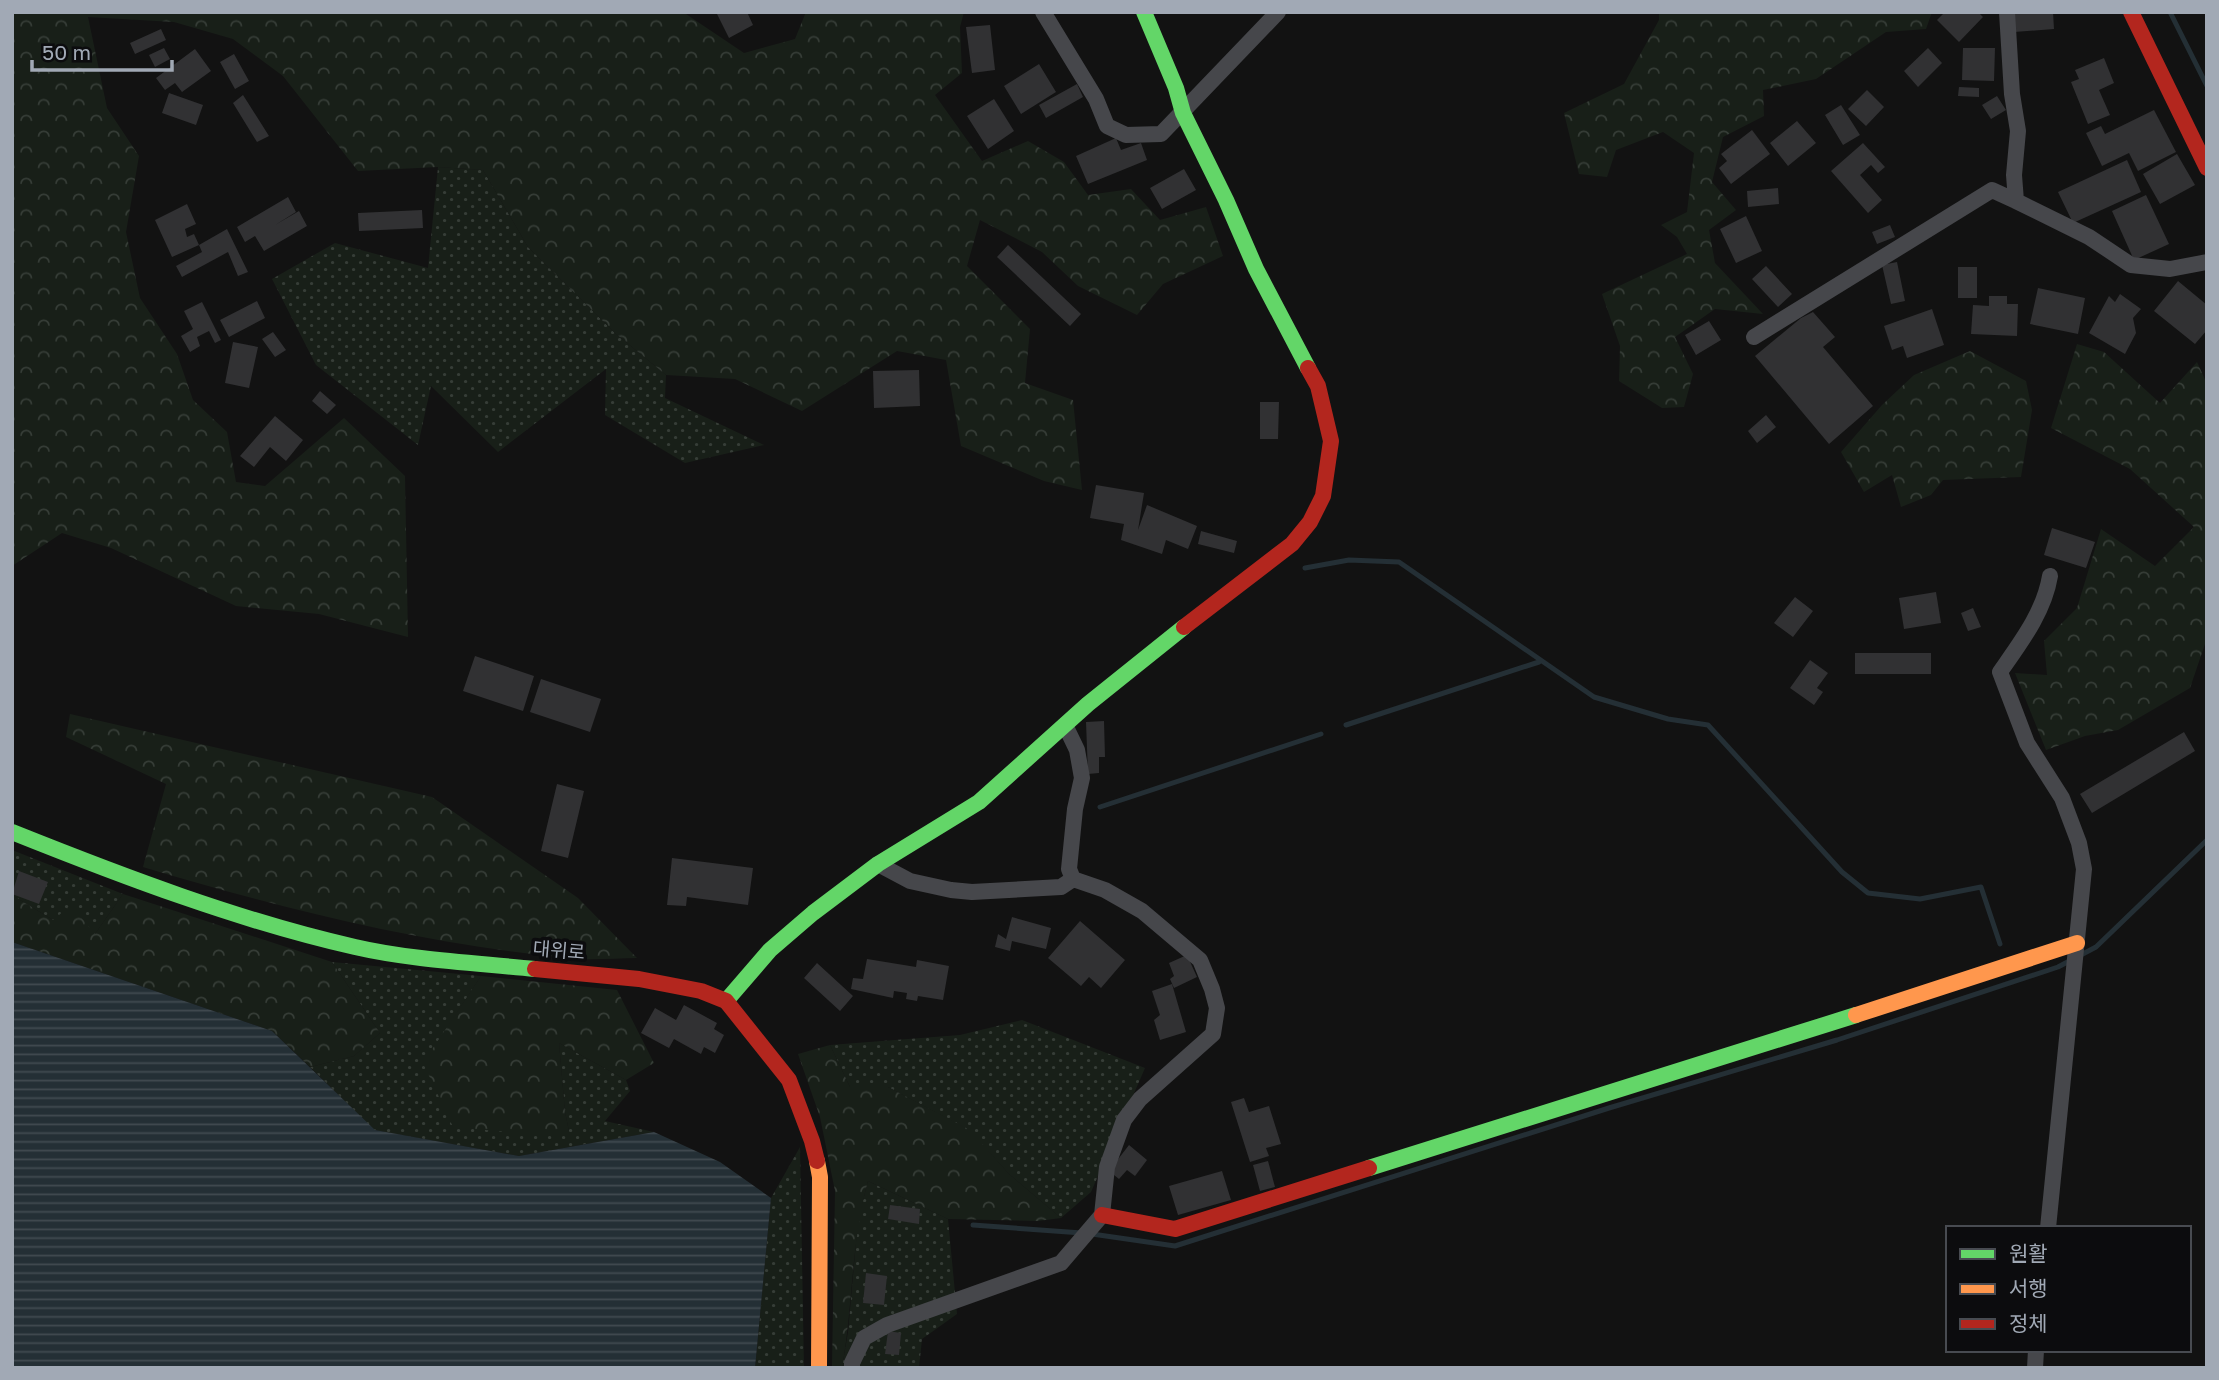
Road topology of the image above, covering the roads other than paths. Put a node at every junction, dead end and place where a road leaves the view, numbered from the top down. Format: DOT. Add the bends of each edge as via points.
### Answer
graph roads {
  1 [pos="1043,12"];
  2 [pos="1144,12"];
  3 [pos="1278,12"];
  4 [pos="2007,12"];
  5 [pos="2131,12"];
  6 [pos="1183,113"];
  7 [pos="2207,169"];
  8 [pos="2016,201"];
  9 [pos="2207,262"];
  10 [pos="1754,337"];
  11 [pos="2050,576"];
  12 [pos="1065,725"];
  13 [pos="12,832"];
  14 [pos="878,864"];
  15 [pos="1073,879"];
  16 [pos="2076,953"];
  17 [pos="726,1001"];
  18 [pos="1102,1215"];
  19 [pos="2048,1226"];
  20 [pos="819,1368"];
  21 [pos="852,1368"];
  1 -- 6 [label="street" via="1096,99 1107,126 1126,135 1161,134"];
  2 -- 6 [label="street"];
  3 -- 6 [label="street"];
  4 -- 8 [label="street" via="2018,131"];
  5 -- 7 [label="street"];
  6 -- 12 [label="street" via="1256,269 1318,386 1331,441 1328,473 1314,514 1292,544"];
  8 -- 9 [label="street" via="2090,237 2131,265 2170,269"];
  8 -- 10 [label="street" via="1992,190"];
  11 -- 16 [label="street" via="2047,595 2000,672 2027,743 2062,798 2079,843 2084,869"];
  12 -- 14 [label="street" via="979,802"];
  12 -- 15 [label="street" via="1077,750 1082,778 1069,869"];
  13 -- 17 [label="street, 대위로" via="261,922 357,948 639,979 701,991"];
  14 -- 15 [label="street" via="910,881 972,892 1061,887"];
  14 -- 17 [label="street" via="770,950"];
  15 -- 18 [label="street" via="1142,911 1200,960 1217,1008 1213,1034 1140,1099 1124,1120 1107,1167"];
  16 -- 18 [label="street" via="1925,993 1175,1229"];
  16 -- 19 [label="street"];
  17 -- 20 [label="street" via="789,1080 812,1141 820,1177"];
  18 -- 21 [label="street" via="1072,1252 1054,1266 887,1325 864,1338"];
}
